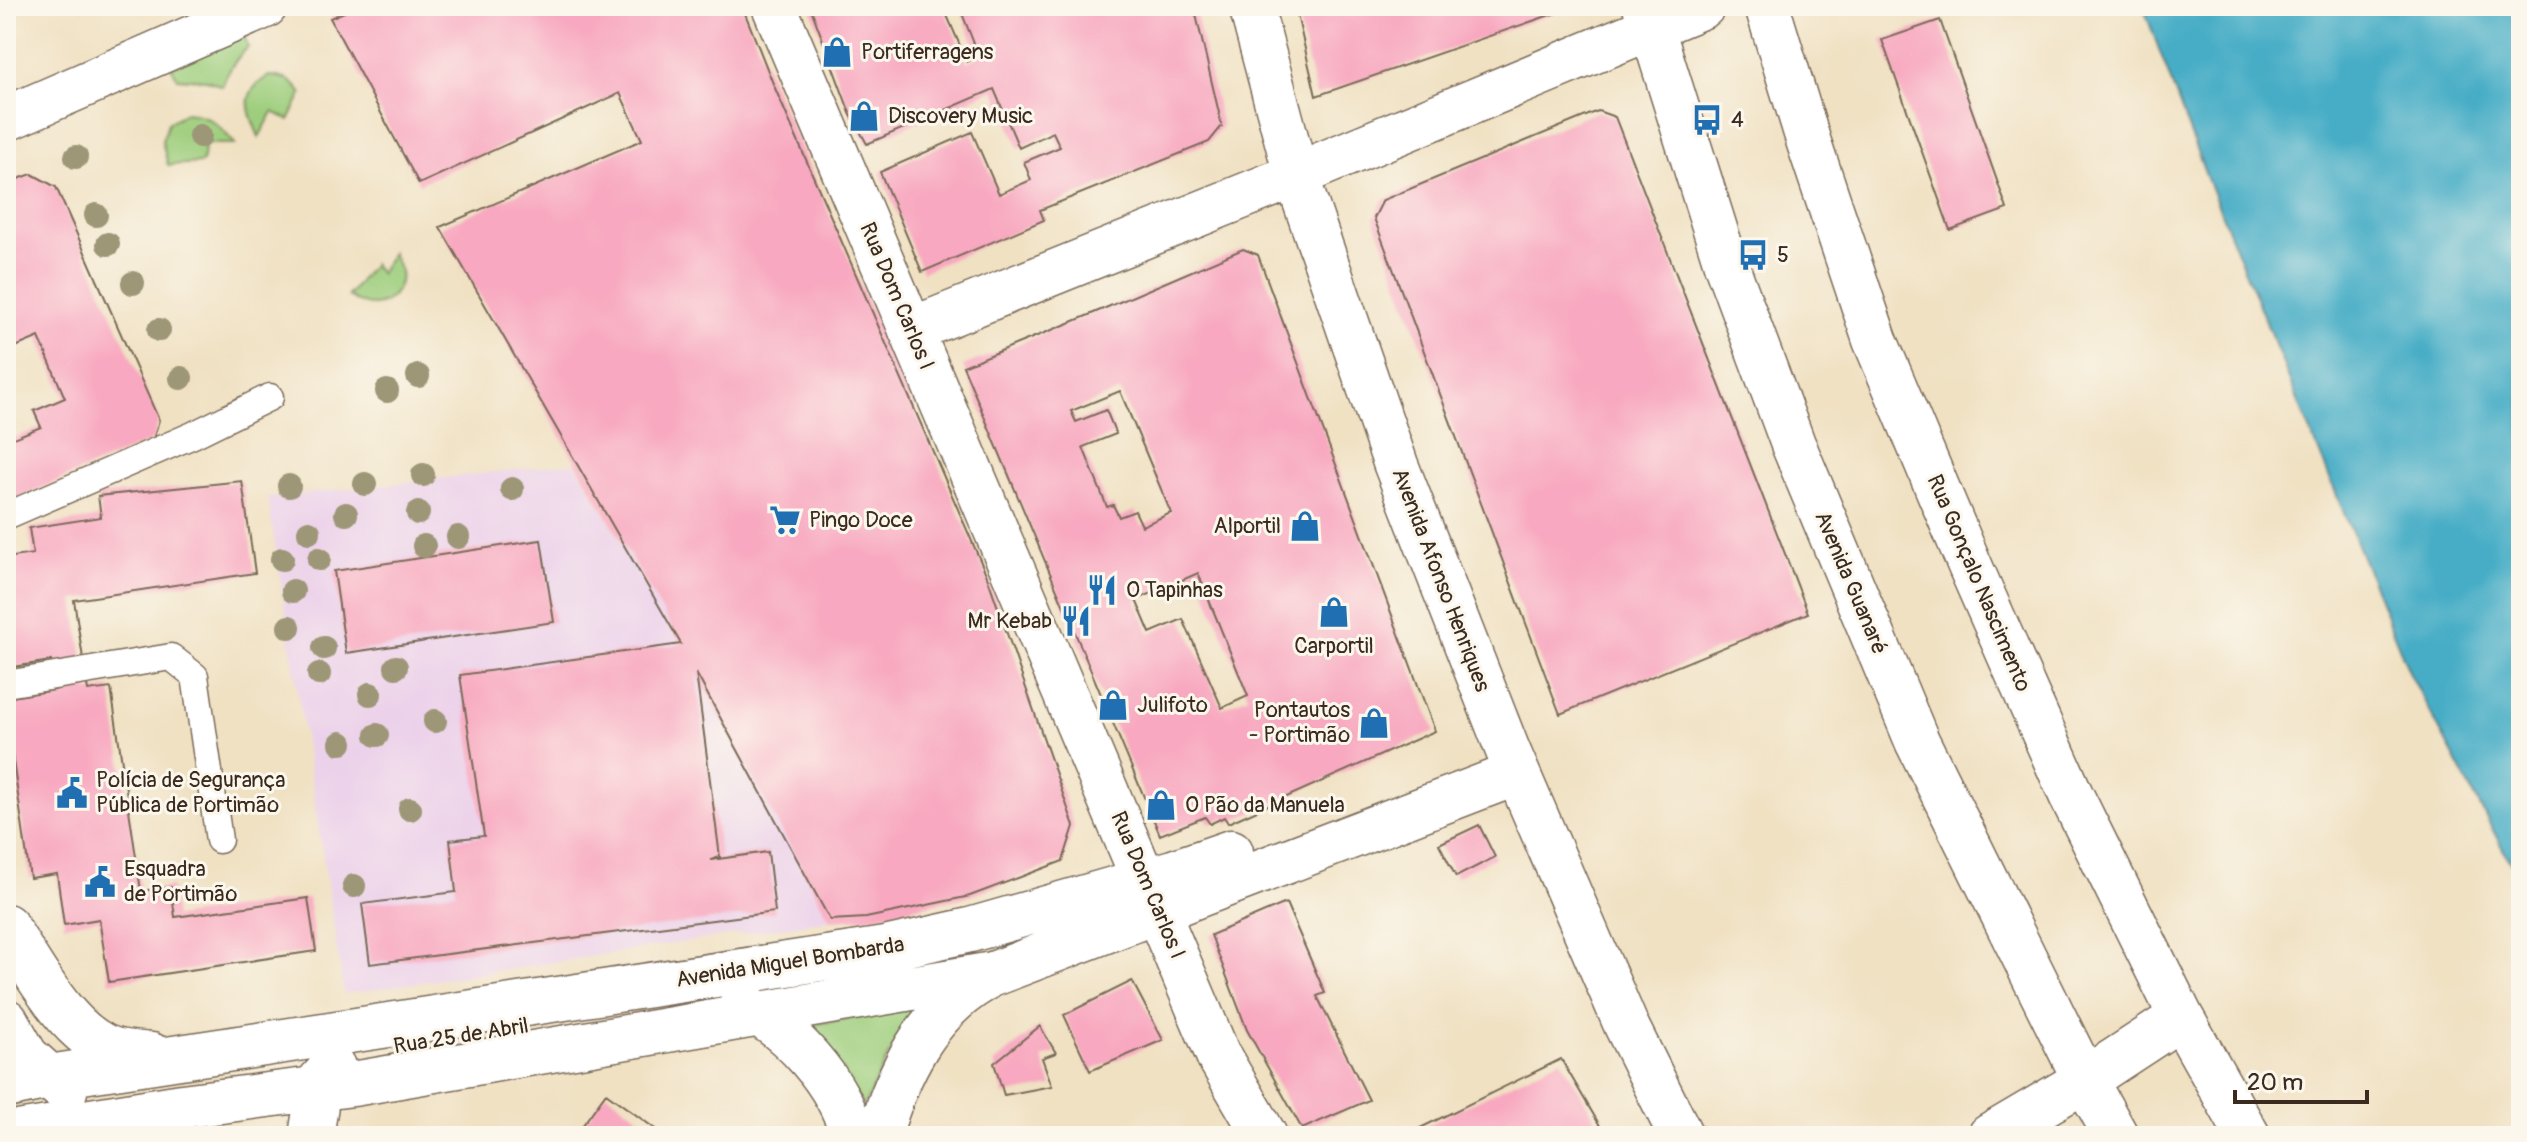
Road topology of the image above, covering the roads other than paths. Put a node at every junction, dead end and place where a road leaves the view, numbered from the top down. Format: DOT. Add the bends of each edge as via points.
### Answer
graph roads {
  1 [pos="265,6"];
  2 [pos="774,6"];
  3 [pos="1251,6"];
  4 [pos="1703,6"];
  5 [pos="1767,6"];
  6 [pos="1648,16"];
  7 [pos="6,119"];
  8 [pos="1296,175"];
  9 [pos="911,330"];
  10 [pos="270,397"];
  11 [pos="6,516"];
  12 [pos="1020,586"];
  13 [pos="6,684"];
  14 [pos="1512,762"];
  15 [pos="219,840"];
  16 [pos="1150,896"];
  17 [pos="1068,901"];
  18 [pos="16,940"];
  19 [pos="993,974"];
  20 [pos="661,983"];
  21 [pos="761,1013"];
  22 [pos="2181,1017"];
  23 [pos="6,1021"];
  24 [pos="197,1056"];
  25 [pos="36,1079"];
  26 [pos="2085,1080"];
  27 [pos="319,1088"];
  28 [pos="254,1097"];
  29 [pos="6,1108"];
  30 [pos="6,1135"];
  31 [pos="298,1136"];
  32 [pos="311,1136"];
  33 [pos="853,1136"];
  34 [pos="879,1136"];
  35 [pos="1265,1136"];
  36 [pos="1681,1136"];
  37 [pos="1990,1136"];
  38 [pos="2116,1136"];
  39 [pos="2248,1136"];
  1 -- 7 [label="street"];
  2 -- 9 [label="street, Rua Dom Carlos I"];
  3 -- 8 [label="street, Avenida Afonso Henriques"];
  4 -- 6 [label="street"];
  5 -- 22 [label="street, Rua Gonçalo Nascimento" via="1881,354 2071,795"];
  6 -- 8 [label="street"];
  6 -- 26 [label="street, Avenida Guanaré" via="1726,264 1793,444 1917,741"];
  8 -- 9 [label="street"];
  8 -- 14 [label="street, Avenida Afonso Henriques" via="1396,465"];
  9 -- 12 [label="street, Rua Dom Carlos I"];
  10 -- 11 [label="lane"];
  12 -- 16 [label="street, Rua Dom Carlos I"];
  12 -- 17 [label="street, Rua Dom Carlos I" via="1096,812 1105,876"];
  13 -- 15 [label="lane" via="171,657 195,676"];
  14 -- 16 [label="street, Avenida Miguel Bombarda" via="1431,781 1193,866"];
  14 -- 36 [label="street, Avenida Afonso Henriques" via="1626,1025"];
  16 -- 17 [label="street, Avenida Miguel Bombarda"];
  16 -- 19 [label="street, Avenida Miguel Bombarda"];
  16 -- 35 [label="street, Rua Dom Carlos I" via="1218,1055"];
  17 -- 20 [label="street, Avenida Miguel Bombarda" via="885,949"];
  18 -- 24 [label="street" via="53,1000 80,1030 111,1050"];
  18 -- 25 [label="street" via="46,1025 47,1058"];
  19 -- 21 [label="street, Avenida Miguel Bombarda"];
  19 -- 34 [label="street" via="963,991 939,1014 909,1059"];
  20 -- 21 [label="street" via="717,988"];
  20 -- 24 [label="street, Avenida Miguel Bombarda"];
  20 -- 27 [label="street, Rua 25 de Abril" via="588,1016 345,1055"];
  21 -- 27 [label="street, Avenida Miguel Bombarda"];
  21 -- 33 [label="street" via="819,1068"];
  22 -- 26 [label="street"];
  22 -- 39 [label="street, Rua Gonçalo Nascimento"];
  23 -- 25 [label="street, Avenida Miguel Bombarda"];
  24 -- 25 [label="street, Avenida Miguel Bombarda"];
  25 -- 28 [label="street, Avenida Miguel Bombarda" via="102,1102"];
  25 -- 29 [label="street" via="43,1086 27,1102"];
  26 -- 37 [label="street"];
  26 -- 38 [label="street, Avenida Guanaré"];
  27 -- 28 [label="street, Avenida Miguel Bombarda"];
  27 -- 32 [label="street, Rua 25 de Abril"];
  28 -- 30 [label="street, Avenida Miguel Bombarda"];
  28 -- 31 [label="street" via="282,1107"];
}
